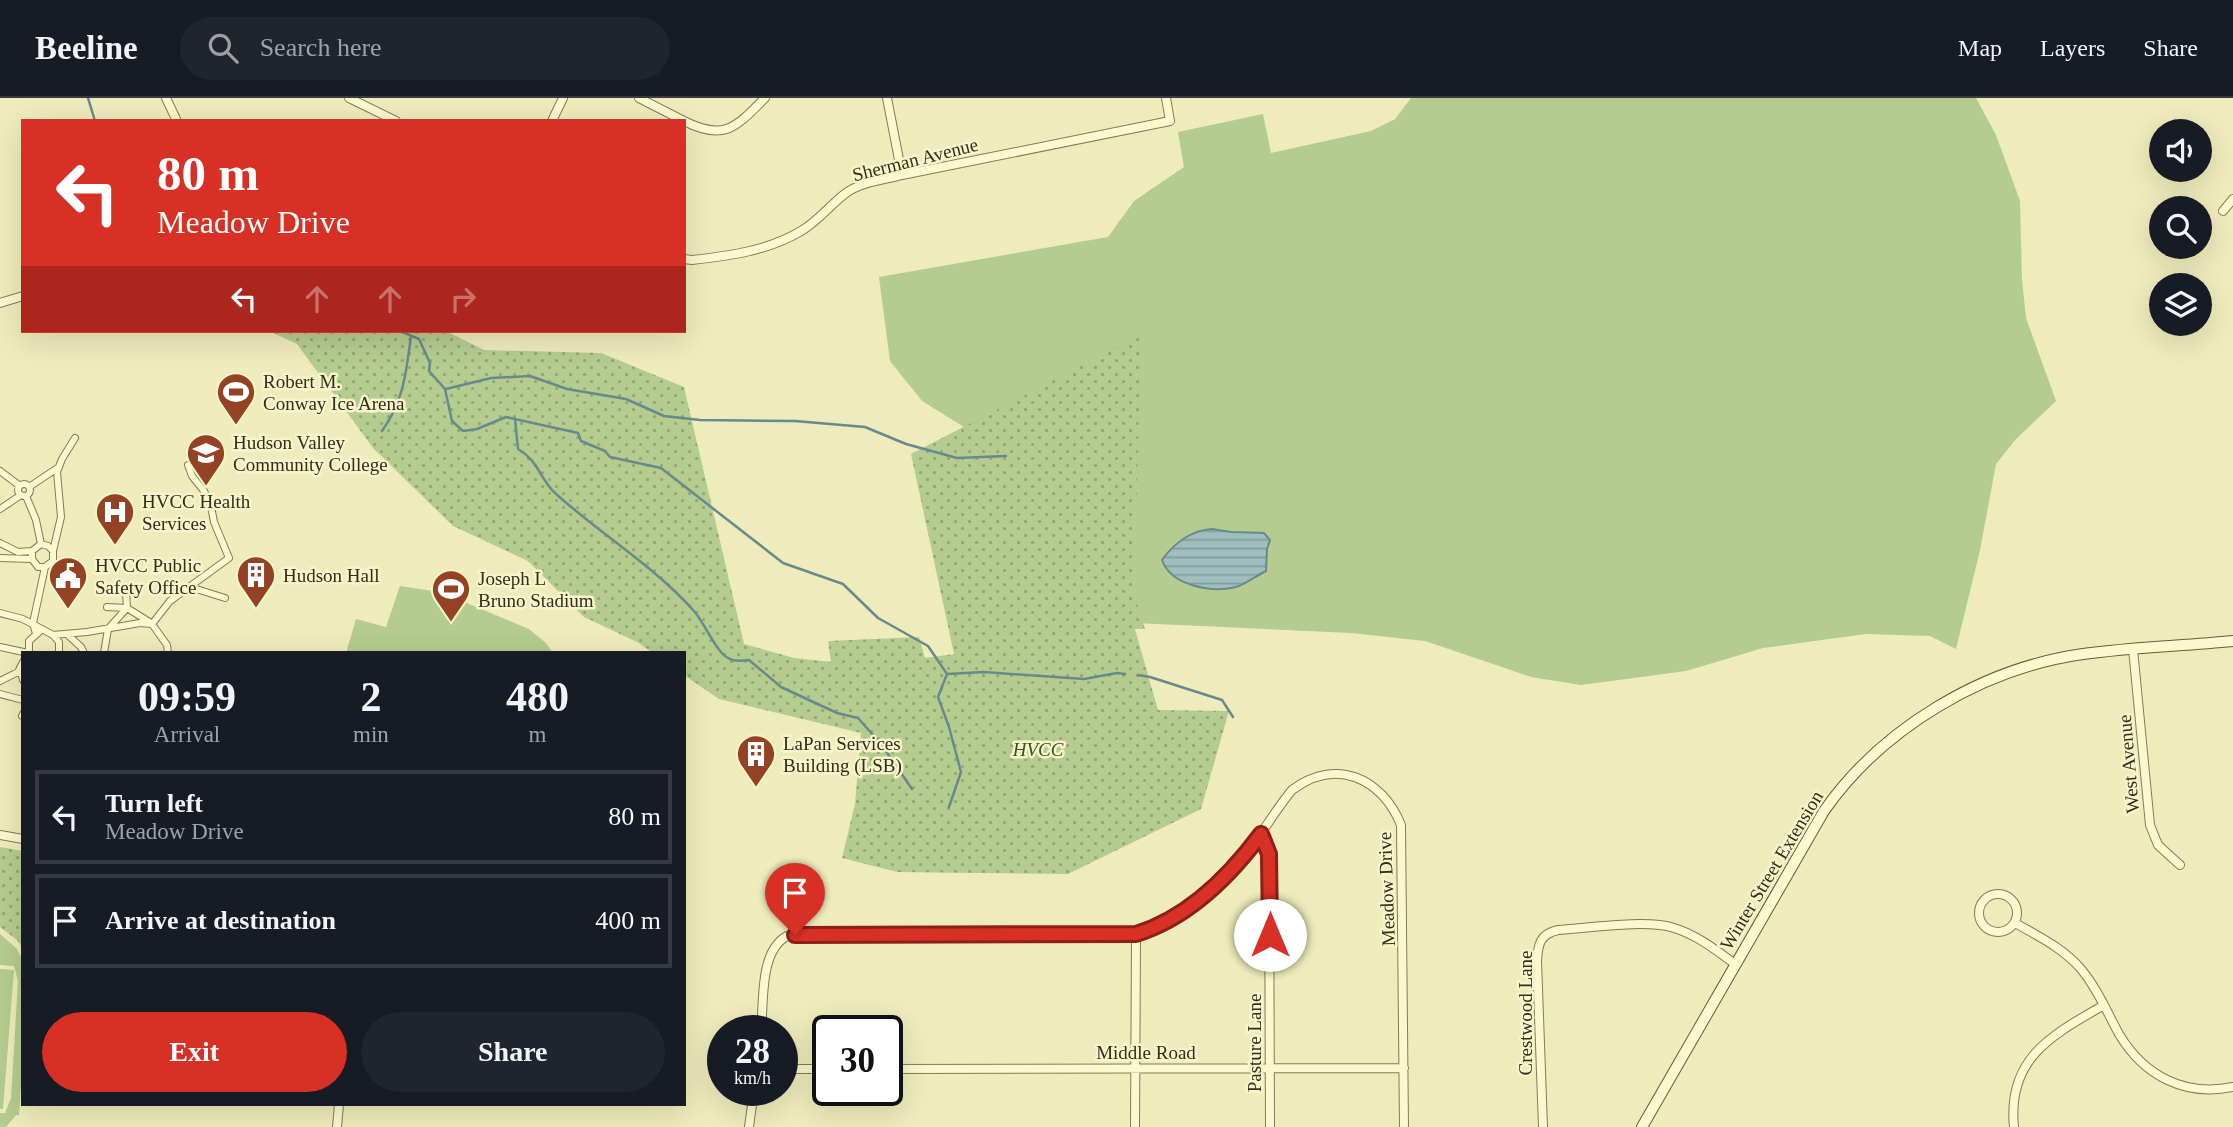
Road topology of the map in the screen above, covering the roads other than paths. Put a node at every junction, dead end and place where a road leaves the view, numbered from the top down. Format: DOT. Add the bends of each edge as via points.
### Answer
graph roads {
  1 [pos="166,98"];
  2 [pos="349,98"];
  3 [pos="563,98"];
  4 [pos="639,98"];
  5 [pos="765,98"];
  6 [pos="887,98"];
  7 [pos="1166,98"];
  8 [pos="176,119"];
  9 [pos="392,119"];
  10 [pos="553,119"];
  11 [pos="680,119"];
  12 [pos="686,122"];
  13 [pos="902,175"];
  14 [pos="2233,199"];
  15 [pos="2223,211"];
  16 [pos="686,259"];
  17 [pos="21,297"];
  18 [pos="0,303"];
  19 [pos="75,438"];
  20 [pos="188,464"];
  21 [pos="59,467"];
  22 [pos="0,471"];
  23 [pos="20,486"];
  24 [pos="29,487"];
  25 [pos="24,495"];
  26 [pos="0,509"];
  27 [pos="0,542"];
  28 [pos="41,544"];
  29 [pos="53,551"];
  30 [pos="32,555"];
  31 [pos="0,558"];
  32 [pos="45,567"];
  33 [pos="190,587"];
  34 [pos="126,592"];
  35 [pos="225,598"];
  36 [pos="107,607"];
  37 [pos="127,608"];
  38 [pos="0,613"];
  39 [pos="33,623"];
  40 [pos="152,624"];
  41 [pos="108,629"];
  42 [pos="36,634"];
  43 [pos="53,635"];
  44 [pos="68,635"];
  45 [pos="2233,641"];
  46 [pos="0,647"];
  47 [pos="2133,649"];
  48 [pos="22,651"];
  49 [pos="28,651"];
  50 [pos="59,651"];
  51 [pos="83,651"];
  52 [pos="104,651"];
  53 [pos="168,651"];
  54 [pos="21,667"];
  55 [pos="0,681"];
  56 [pos="0,694"];
  57 [pos="21,699"];
  58 [pos="1261,834"];
  59 [pos="0,835"];
  60 [pos="21,839"];
  61 [pos="2180,864"];
  62 [pos="2015,923"];
  63 [pos="1136,934"];
  64 [pos="1735,964"];
  65 [pos="2104,1005"];
  66 [pos="762,1015"];
  67 [pos="1136,1067"];
  68 [pos="1404,1068"];
  69 [pos="903,1069"];
  70 [pos="1270,1069"];
  71 [pos="2233,1087"];
  72 [pos="339,1106"];
  73 [pos="752,1106"];
  74 [pos="337,1127"];
  75 [pos="749,1127"];
  76 [pos="1135,1127"];
  77 [pos="1270,1127"];
  78 [pos="1404,1127"];
  79 [pos="1543,1127"];
  80 [pos="1642,1127"];
  81 [pos="2014,1127"];
  1 -- 8 [label="street"];
  2 -- 9 [label="street"];
  3 -- 10 [label="street"];
  4 -- 11 [label="street"];
  5 -- 12 [label="street" via="730,130 705,130"];
  6 -- 13 [label="street"];
  7 -- 13 [label="street, Sherman Avenue" via="1170,121"];
  13 -- 16 [label="street, Sherman Avenue" via="847,192 815,222 783,240 744,253"];
  14 -- 15 [label="street"];
  17 -- 18 [label="street"];
  19 -- 21 [label="street"];
  20 -- 33 [label="street" via="211,506 229,558"];
  21 -- 24 [label="street"];
  21 -- 29 [label="street" via="61,517"];
  22 -- 23 [label="street"];
  23 -- 24 [label="street"];
  23 -- 25 [label="street" via="18,491"];
  24 -- 25 [label="street"];
  25 -- 26 [label="street"];
  25 -- 28 [label="street"];
  27 -- 30 [label="street"];
  28 -- 29 [label="street"];
  28 -- 30 [label="street"];
  29 -- 32 [label="street" via="53,561"];
  30 -- 31 [label="street"];
  30 -- 32 [label="street" via="38,567"];
  32 -- 39 [label="street"];
  33 -- 35 [label="street"];
  33 -- 40 [label="street" via="170,601"];
  34 -- 37 [label="street"];
  36 -- 37 [label="street"];
  37 -- 40 [label="street"];
  37 -- 41 [label="street"];
  38 -- 39 [label="street"];
  39 -- 42 [label="street"];
  39 -- 43 [label="street"];
  40 -- 41 [label="street"];
  40 -- 53 [label="street"];
  41 -- 44 [label="street"];
  41 -- 52 [label="street"];
  42 -- 43 [label="street"];
  42 -- 49 [label="street"];
  43 -- 44 [label="street"];
  43 -- 50 [label="street"];
  44 -- 51 [label="street"];
  45 -- 47 [label="main road, Winter Street Extension"];
  46 -- 48 [label="street"];
  47 -- 61 [label="street, West Avenue" via="2150,825 2158,845"];
  47 -- 64 [label="main road, Winter Street Extension" via="2062,658 1987,681 1889,740 1858,768 1824,811"];
  54 -- 55 [label="street"];
  56 -- 57 [label="street"];
  58 -- 63 [label="street, Meadow Drive" via="1235,867 1181,914"];
  58 -- 68 [label="street, Meadow Drive" via="1292,790 1316,777 1352,776 1374,787 1389,802 1403,836"];
  58 -- 70 [label="street, Pasture Lane" via="1269,854"];
  59 -- 60 [label="street"];
  62 -- 62 [label="street" via="2017,910 2007,895 1988,896 1980,906 1982,924 1992,932 2005,931"];
  62 -- 65 [label="street" via="2072,958"];
  63 -- 66 [label="street, Meadow Drive" via="787,936 774,946 767,962"];
  63 -- 67 [label="street"];
  64 -- 79 [label="street, Crestwood Lane" via="1689,933 1661,925 1558,930 1544,936 1537,961"];
  64 -- 80 [label="main road, Winter Street Extension"];
  65 -- 71 [label="street" via="2133,1054 2160,1078 2193,1089"];
  65 -- 81 [label="street" via="2053,1035 2030,1057 2016,1092"];
  67 -- 69 [label="street, Middle Road"];
  67 -- 70 [label="street, Middle Road"];
  67 -- 76 [label="street"];
  68 -- 70 [label="street, Middle Road"];
  68 -- 78 [label="street, Meadow Drive"];
  70 -- 77 [label="street, Pasture Lane"];
  72 -- 74 [label="street"];
  73 -- 75 [label="street"];
}
